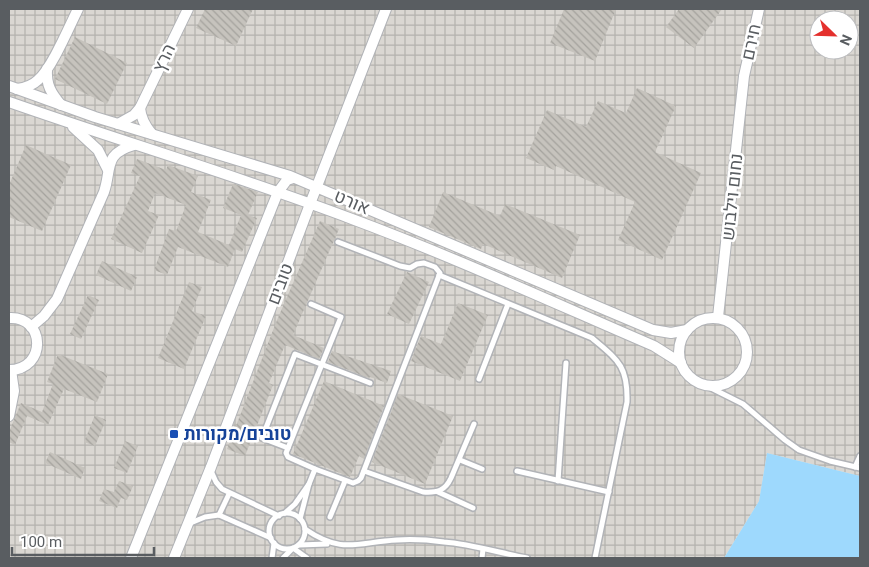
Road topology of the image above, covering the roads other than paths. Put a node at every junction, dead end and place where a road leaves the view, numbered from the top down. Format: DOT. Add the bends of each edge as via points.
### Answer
graph roads {
  1 [pos="78,9"];
  2 [pos="188,9"];
  3 [pos="386,9"];
  4 [pos="759,9"];
  5 [pos="48,68"];
  6 [pos="744,76"];
  7 [pos="13,88"];
  8 [pos="9,102"];
  9 [pos="62,106"];
  10 [pos="140,108"];
  11 [pos="68,123"];
  12 [pos="118,124"];
  13 [pos="152,134"];
  14 [pos="134,145"];
  15 [pos="108,170"];
  16 [pos="293,178"];
  17 [pos="317,188"];
  18 [pos="278,192"];
  19 [pos="310,204"];
  20 [pos="338,242"];
  21 [pos="439,275"];
  22 [pos="311,304"];
  23 [pos="508,304"];
  24 [pos="718,317"];
  25 [pos="9,318"];
  26 [pos="32,327"];
  27 [pos="687,330"];
  28 [pos="566,363"];
  29 [pos="682,363"];
  30 [pos="322,364"];
  31 [pos="10,370"];
  32 [pos="479,379"];
  33 [pos="370,383"];
  34 [pos="707,386"];
  35 [pos="9,416"];
  36 [pos="474,424"];
  37 [pos="288,448"];
  38 [pos="860,456"];
  39 [pos="460,460"];
  40 [pos="211,467"];
  41 [pos="315,468"];
  42 [pos="858,468"];
  43 [pos="482,469"];
  44 [pos="364,471"];
  45 [pos="517,471"];
  46 [pos="345,481"];
  47 [pos="558,481"];
  48 [pos="309,484"];
  49 [pos="438,492"];
  50 [pos="608,492"];
  51 [pos="229,494"];
  52 [pos="473,508"];
  53 [pos="219,515"];
  54 [pos="281,515"];
  55 [pos="330,517"];
  56 [pos="300,519"];
  57 [pos="188,524"];
  58 [pos="305,529"];
  59 [pos="273,540"];
  60 [pos="333,544"];
  61 [pos="296,547"];
  62 [pos="483,549"];
  63 [pos="131,558"];
  64 [pos="174,558"];
  65 [pos="272,558"];
  66 [pos="283,558"];
  67 [pos="307,558"];
  68 [pos="482,558"];
  69 [pos="527,558"];
  70 [pos="595,558"];
  1 -- 5 [label="street"];
  2 -- 10 [label="street, הרץ"];
  3 -- 17 [label="street, טובים"];
  4 -- 6 [label="street, חירם"];
  5 -- 7 [label="street" via="33,84"];
  5 -- 9 [label="street" via="46,80 49,89"];
  6 -- 24 [label="street, נחום וילבוש"];
  7 -- 9 [label="street, אורט"];
  8 -- 11 [label="street, אורט"];
  9 -- 12 [label="street, אורט"];
  10 -- 12 [label="street, הרץ" via="134,116"];
  10 -- 13 [label="street" via="146,127"];
  11 -- 14 [label="street, אורט"];
  11 -- 15 [label="street" via="98,150"];
  12 -- 13 [label="street, אורט"];
  13 -- 16 [label="street, אורט"];
  14 -- 15 [label="street" via="119,150"];
  14 -- 18 [label="street, אורט"];
  15 -- 26 [label="street" via="104,192 57,299"];
  16 -- 17 [label="street, אורט"];
  16 -- 18 [label="street, טובים" via="287,180"];
  17 -- 19 [label="street, טובים"];
  17 -- 27 [label="street, אורט" via="653,330 671,333"];
  18 -- 19 [label="street, אורט"];
  18 -- 63 [label="street, טובים"];
  19 -- 29 [label="street, אורט" via="429,249 659,348"];
  19 -- 40 [label="street, טובים"];
  20 -- 21 [label="lane" via="400,266 410,268 424,263 439,270"];
  21 -- 23 [label="lane"];
  21 -- 44 [label="lane"];
  22 -- 30 [label="lane" via="341,317"];
  23 -- 32 [label="lane"];
  23 -- 50 [label="lane" via="592,338 621,365 628,383 628,402"];
  24 -- 27 [label="street" via="697,321"];
  24 -- 34 [label="street" via="728,320 744,336 748,357 744,368 733,380"];
  25 -- 26 [label="street" via="22,319"];
  26 -- 31 [label="street" via="36,336 36,353 26,366"];
  27 -- 29 [label="street" via="680,346"];
  28 -- 47 [label="lane"];
  29 -- 34 [label="street" via="688,376"];
  30 -- 33 [label="lane"];
  30 -- 37 [label="lane"];
  30 -- 37 [label="lane" via="295,354 262,438"];
  31 -- 35 [label="street" via="14,391"];
  34 -- 42 [label="lane" via="743,404 799,450"];
  36 -- 39 [label="lane"];
  37 -- 41 [label="lane" via="288,457"];
  38 -- 42 [label="lane"];
  39 -- 43 [label="lane"];
  39 -- 49 [label="lane" via="447,486"];
  40 -- 51 [label="lane" via="216,482"];
  40 -- 57 [label="street, טובים"];
  41 -- 46 [label="lane"];
  41 -- 48 [label="lane"];
  44 -- 46 [label="lane" via="358,481"];
  44 -- 49 [label="lane" via="423,492"];
  45 -- 47 [label="lane"];
  46 -- 55 [label="lane"];
  47 -- 50 [label="lane"];
  48 -- 54 [label="lane" via="295,504"];
  48 -- 56 [label="lane"];
  49 -- 52 [label="lane"];
  50 -- 70 [label="lane"];
  51 -- 53 [label="lane"];
  51 -- 54 [label="lane"];
  53 -- 57 [label="lane"];
  53 -- 59 [label="lane"];
  54 -- 56 [label="lane" via="295,515"];
  54 -- 59 [label="lane" via="271,524"];
  56 -- 58 [label="lane"];
  57 -- 64 [label="street, טובים"];
  58 -- 60 [label="lane"];
  58 -- 61 [label="lane" via="305,535"];
  59 -- 61 [label="lane" via="281,548"];
  59 -- 65 [label="lane"];
  60 -- 61 [label="lane"];
  60 -- 62 [label="lane" via="348,546 398,540 446,542"];
  61 -- 66 [label="lane"];
  61 -- 67 [label="lane"];
  62 -- 68 [label="lane"];
  62 -- 69 [label="lane"];
}
